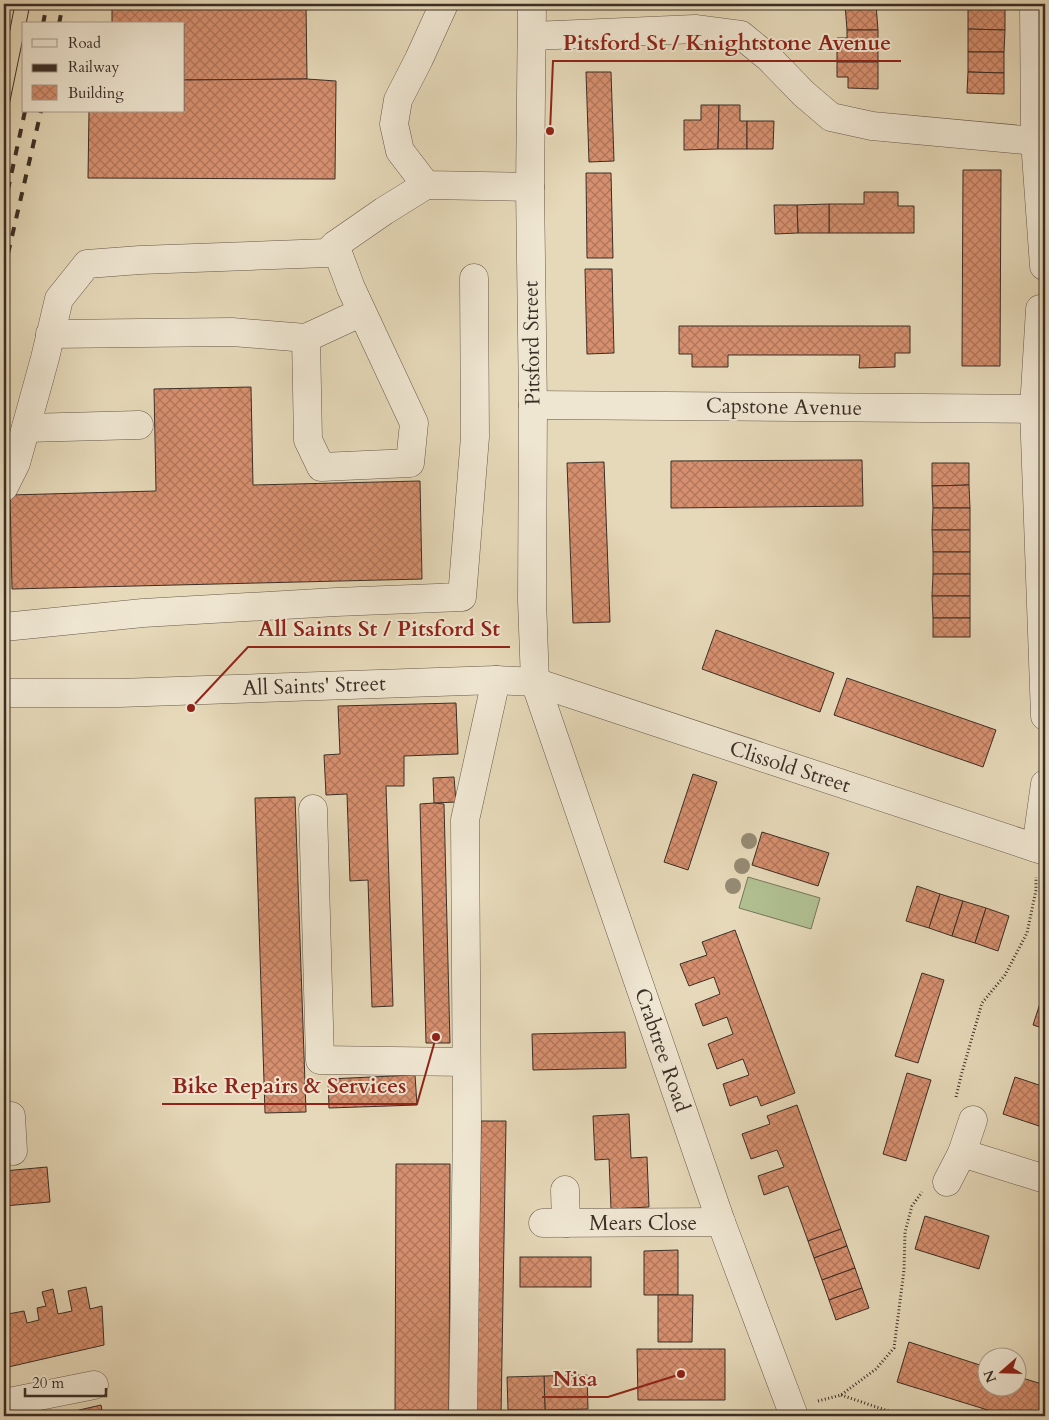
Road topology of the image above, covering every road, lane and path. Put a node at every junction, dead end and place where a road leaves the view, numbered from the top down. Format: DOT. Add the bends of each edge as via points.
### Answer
graph roads {
  1 [pos="444,4"];
  2 [pos="532,4"];
  3 [pos="1034,4"];
  4 [pos="532,36"];
  5 [pos="1035,141"];
  6 [pos="426,185"];
  7 [pos="530,187"];
  8 [pos="335,244"];
  9 [pos="1044,266"];
  10 [pos="474,278"];
  11 [pos="1040,309"];
  12 [pos="362,312"];
  13 [pos="50,334"];
  14 [pos="306,338"];
  15 [pos="533,405"];
  16 [pos="1034,410"];
  17 [pos="139,425"];
  18 [pos="26,428"];
  19 [pos="4,487"];
  20 [pos="1043,587"];
  21 [pos="4,627"];
  22 [pos="496,680"];
  23 [pos="535,682"];
  24 [pos="4,693"];
  25 [pos="1045,716"];
  26 [pos="1045,784"];
  27 [pos="313,809"];
  28 [pos="1040,850"];
  29 [pos="466,1062"];
  30 [pos="4,1116"];
  31 [pos="973,1120"];
  32 [pos="13,1151"];
  33 [pos="962,1153"];
  34 [pos="1045,1179"];
  35 [pos="947,1182"];
  36 [pos="565,1190"];
  37 [pos="721,1222"];
  38 [pos="94,1385"];
  39 [pos="841,1395"];
  40 [pos="4,1404"];
  41 [pos="463,1416"];
  42 [pos="794,1416"];
  43 [pos="904,1416"];
  1 -- 6 [label="street" via="398,100 394,124 400,151"];
  2 -- 4 [label="street, Pitsford Street"];
  3 -- 5 [label="street"];
  4 -- 5 [label="street" via="695,29 741,35 831,117 872,126"];
  4 -- 7 [label="street, Pitsford Street"];
  5 -- 9 [label="street"];
  6 -- 7 [label="street"];
  6 -- 8 [label="street"];
  7 -- 15 [label="street, Pitsford Street"];
  8 -- 12 [label="street"];
  8 -- 13 [label="street" via="327,253 87,264 59,299"];
  10 -- 21 [label="street" via="475,437 462,597 143,613"];
  11 -- 16 [label="street"];
  12 -- 14 [label="street"];
  12 -- 14 [label="street" via="414,422 410,463 321,467 308,440"];
  13 -- 14 [label="street" via="232,332"];
  13 -- 18 [label="street"];
  15 -- 16 [label="street, Capstone Avenue"];
  15 -- 23 [label="street, Pitsford Street"];
  16 -- 20 [label="street"];
  17 -- 18 [label="street"];
  18 -- 19 [label="street" via="16,463"];
  20 -- 25 [label="street"];
  22 -- 23 [label="street, All Saints' Street"];
  22 -- 24 [label="street, All Saints' Street" via="119,693"];
  22 -- 29 [label="street" via="465,820"];
  23 -- 28 [label="street, Clissold Street"];
  23 -- 37 [label="street, Crabtree Road"];
  26 -- 28 [label="street"];
  27 -- 29 [label="street" via="320,1060"];
  29 -- 41 [label="street"];
  30 -- 32 [label="street" via="11,1116"];
  31 -- 33 [label="street"];
  33 -- 34 [label="street"];
  33 -- 35 [label="street"];
  36 -- 37 [label="street, Mears Close" via="555,1223"];
  37 -- 42 [label="street, Crabtree Road"];
  38 -- 40 [label="street"];
  39 -- 43 [label="path"];
}
